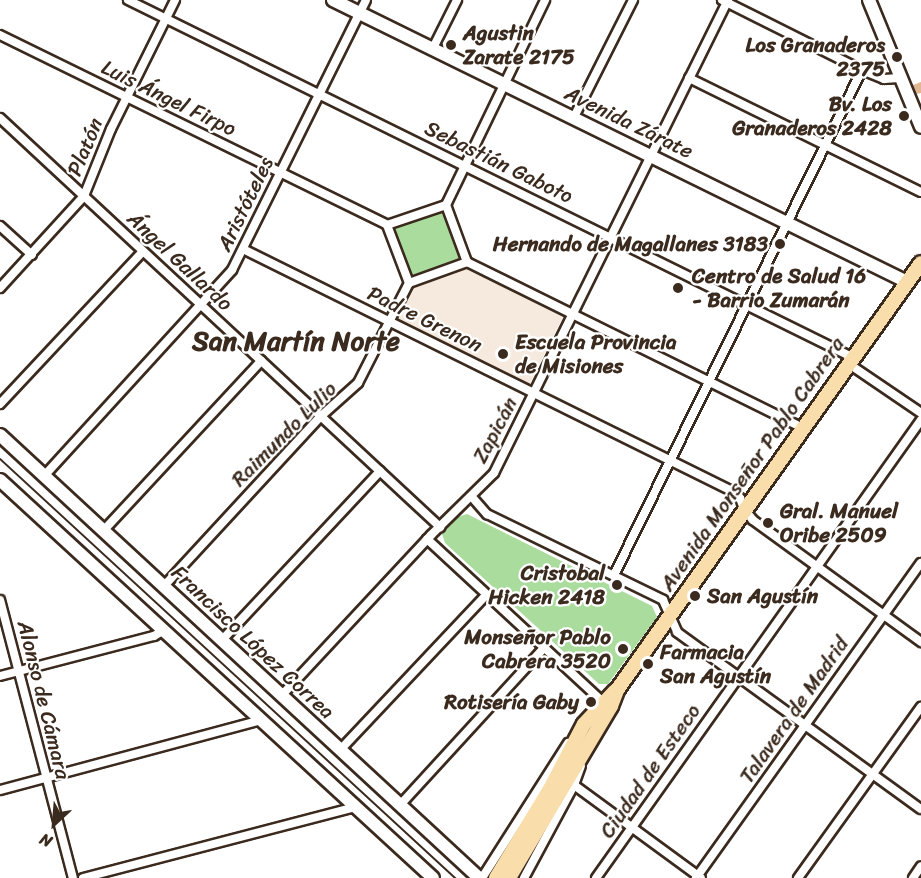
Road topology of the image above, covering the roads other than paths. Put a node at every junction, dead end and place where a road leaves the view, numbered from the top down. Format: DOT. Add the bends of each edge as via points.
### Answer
graph roads {
  1 [pos="128,0"];
  2 [pos="175,0"];
  3 [pos="333,0"];
  4 [pos="366,0"];
  5 [pos="457,0"];
  6 [pos="545,0"];
  7 [pos="633,0"];
  8 [pos="869,0"];
  9 [pos="725,1"];
  10 [pos="360,13"];
  11 [pos="166,18"];
  12 [pos="0,35"];
  13 [pos="433,48"];
  14 [pos="862,70"];
  15 [pos="689,78"];
  16 [pos="899,78"];
  17 [pos="505,83"];
  18 [pos="320,94"];
  19 [pos="127,98"];
  20 [pos="574,117"];
  21 [pos="0,118"];
  22 [pos="921,127"];
  23 [pos="825,144"];
  24 [pos="651,155"];
  25 [pos="465,165"];
  26 [pos="280,172"];
  27 [pos="921,192"];
  28 [pos="84,196"];
  29 [pos="446,205"];
  30 [pos="787,221"];
  31 [pos="0,225"];
  32 [pos="387,225"];
  33 [pos="611,237"];
  34 [pos="243,249"];
  35 [pos="143,251"];
  36 [pos="32,255"];
  37 [pos="467,262"];
  38 [pos="921,262"];
  39 [pos="908,282"];
  40 [pos="409,283"];
  41 [pos="0,288"];
  42 [pos="748,304"];
  43 [pos="202,306"];
  44 [pos="574,316"];
  45 [pos="390,322"];
  46 [pos="261,361"];
  47 [pos="852,361"];
  48 [pos="710,381"];
  49 [pos="535,393"];
  50 [pos="0,404"];
  51 [pos="921,413"];
  52 [pos="320,417"];
  53 [pos="921,420"];
  54 [pos="803,428"];
  55 [pos="0,435"];
  56 [pos="671,460"];
  57 [pos="380,471"];
  58 [pos="44,476"];
  59 [pos="0,480"];
  60 [pos="471,497"];
  61 [pos="744,509"];
  62 [pos="440,527"];
  63 [pos="104,530"];
  64 [pos="427,539"];
  65 [pos="921,563"];
  66 [pos="817,566"];
  67 [pos="614,575"];
  68 [pos="164,586"];
  69 [pos="486,595"];
  70 [pos="0,600"];
  71 [pos="671,614"];
  72 [pos="884,614"];
  73 [pos="164,630"];
  74 [pos="0,633"];
  75 [pos="223,639"];
  76 [pos="921,642"];
  77 [pos="12,646"];
  78 [pos="544,648"];
  79 [pos="19,671"];
  80 [pos="0,676"];
  81 [pos="739,677"];
  82 [pos="617,690"];
  83 [pos="282,695"];
  84 [pos="603,702"];
  85 [pos="921,706"];
  86 [pos="261,720"];
  87 [pos="584,724"];
  88 [pos="804,725"];
  89 [pos="587,744"];
  90 [pos="341,749"];
  91 [pos="873,774"];
  92 [pos="45,778"];
  93 [pos="574,785"];
  94 [pos="0,790"];
  95 [pos="400,804"];
  96 [pos="355,807"];
  97 [pos="921,808"];
  98 [pos="632,827"];
  99 [pos="921,866"];
  100 [pos="698,877"];
  101 [pos="73,878"];
  102 [pos="83,878"];
  103 [pos="433,878"];
  104 [pos="481,878"];
  105 [pos="496,878"];
  106 [pos="509,878"];
  107 [pos="524,878"];
  108 [pos="596,878"];
  109 [pos="798,878"];
  110 [pos="913,878"];
  1 -- 11 [label="street, Sebastián Gaboto"];
  2 -- 11 [label="street, Platón"];
  3 -- 10 [label="main road, Avenida Zárate"];
  4 -- 10 [label="street, Aristóteles"];
  5 -- 13 [label="street"];
  6 -- 17 [label="street"];
  7 -- 20 [label="street"];
  8 -- 16 [label="main road"];
  9 -- 14 [label="street"];
  9 -- 15 [label="street, Zapicán"];
  10 -- 13 [label="main road, Avenida Zárate"];
  10 -- 18 [label="street, Aristóteles"];
  11 -- 18 [label="street, Sebastián Gaboto"];
  11 -- 19 [label="street, Platón"];
  12 -- 19 [label="street, Luis Ángel Firpo"];
  13 -- 17 [label="main road, Avenida Zárate"];
  14 -- 16 [label="street" via="884,79"];
  14 -- 23 [label="street"];
  15 -- 23 [label="street"];
  15 -- 24 [label="street, Zapicán"];
  16 -- 22 [label="main road"];
  17 -- 20 [label="main road, Avenida Zárate"];
  17 -- 25 [label="street"];
  18 -- 25 [label="street, Sebastián Gaboto"];
  18 -- 26 [label="street, Aristóteles"];
  19 -- 26 [label="street, Luis Ángel Firpo"];
  19 -- 28 [label="street, Platón"];
  20 -- 24 [label="main road, Avenida Zárate"];
  21 -- 28 [label="street, Ángel Gallardo"];
  23 -- 27 [label="street"];
  23 -- 30 [label="street"];
  24 -- 30 [label="main road, Avenida Zárate"];
  24 -- 33 [label="street, Zapicán"];
  25 -- 29 [label="street"];
  25 -- 33 [label="street, Sebastián Gaboto"];
  26 -- 32 [label="street, Luis Ángel Firpo"];
  26 -- 34 [label="street, Aristóteles"];
  28 -- 35 [label="street, Ángel Gallardo"];
  28 -- 36 [label="street, Platón"];
  29 -- 32 [label="street"];
  29 -- 37 [label="street"];
  30 -- 39 [label="main road, Avenida Zárate"];
  30 -- 42 [label="street"];
  31 -- 36 [label="street"];
  32 -- 40 [label="street"];
  33 -- 42 [label="street, Sebastián Gaboto"];
  33 -- 44 [label="street, Zapicán"];
  34 -- 43 [label="street, Aristóteles" via="232,270"];
  34 -- 45 [label="street, Padre Grenon"];
  35 -- 43 [label="street, Ángel Gallardo"];
  35 -- 50 [label="street"];
  36 -- 41 [label="street, Platón"];
  37 -- 40 [label="street"];
  37 -- 44 [label="street"];
  38 -- 39 [label="main road, Avenida Monseñor Pablo Cabrera"];
  39 -- 47 [label="main road, Avenida Monseñor Pablo Cabrera"];
  40 -- 45 [label="street, Raimundo Lulio"];
  42 -- 47 [label="street, Sebastián Gaboto"];
  42 -- 48 [label="street"];
  43 -- 46 [label="street, Ángel Gallardo"];
  43 -- 58 [label="street, Aristóteles"];
  44 -- 48 [label="street"];
  44 -- 49 [label="street, Zapicán"];
  45 -- 49 [label="street, Padre Grenon"];
  45 -- 52 [label="street, Raimundo Lulio" via="355,387"];
  46 -- 52 [label="street, Ángel Gallardo"];
  46 -- 63 [label="street"];
  47 -- 51 [label="street, Sebastián Gaboto"];
  47 -- 54 [label="main road, Avenida Monseñor Pablo Cabrera"];
  48 -- 54 [label="street"];
  48 -- 56 [label="street"];
  49 -- 56 [label="street, Padre Grenon"];
  49 -- 60 [label="street, Zapicán" via="494,473"];
  52 -- 57 [label="street, Ángel Gallardo"];
  52 -- 68 [label="street, Raimundo Lulio"];
  53 -- 66 [label="street, Ciudad de Esteco"];
  54 -- 61 [label="main road, Avenida Monseñor Pablo Cabrera"];
  55 -- 58 [label="main road, Francisco López Correa"];
  56 -- 61 [label="street, Padre Grenon" via="730,490 740,498"];
  56 -- 67 [label="street"];
  57 -- 62 [label="street, Ángel Gallardo"];
  57 -- 75 [label="street"];
  58 -- 63 [label="main road, Francisco López Correa"];
  59 -- 73 [label="main road"];
  60 -- 62 [label="street, Zapicán"];
  60 -- 67 [label="street" via="488,514"];
  61 -- 66 [label="street, Padre Grenon" via="753,520"];
  61 -- 71 [label="main road, Avenida Monseñor Pablo Cabrera"];
  62 -- 64 [label="street, Zapicán"];
  63 -- 68 [label="main road, Francisco López Correa"];
  64 -- 69 [label="street"];
  64 -- 83 [label="street, Zapicán"];
  65 -- 72 [label="street, Talavera de Madrid"];
  66 -- 72 [label="street, Padre Grenon"];
  66 -- 81 [label="street, Ciudad de Esteco"];
  67 -- 71 [label="street" via="663,600"];
  68 -- 75 [label="main road, Francisco López Correa"];
  69 -- 78 [label="street"];
  69 -- 90 [label="street"];
  70 -- 77 [label="street, Alonso de Cámara"];
  71 -- 81 [label="street" via="677,632"];
  71 -- 82 [label="main road, Avenida Monseñor Pablo Cabrera"];
  72 -- 76 [label="street, Padre Grenon"];
  72 -- 88 [label="street, Talavera de Madrid"];
  73 -- 79 [label="street" via="154,636"];
  73 -- 86 [label="main road"];
  74 -- 77 [label="street"];
  75 -- 83 [label="main road, Francisco López Correa"];
  77 -- 79 [label="street, Alonso de Cámara"];
  78 -- 84 [label="street"];
  78 -- 95 [label="street"];
  79 -- 80 [label="street"];
  79 -- 92 [label="street, Alonso de Cámara"];
  81 -- 88 [label="street"];
  81 -- 98 [label="street, Ciudad de Esteco"];
  82 -- 84 [label="main road, Avenida Monseñor Pablo Cabrera"];
  82 -- 89 [label="main road, Avenida Monseñor Pablo Cabrera"];
  83 -- 90 [label="main road, Francisco López Correa"];
  84 -- 87 [label="main road, Avenida Monseñor Pablo Cabrera"];
  85 -- 91 [label="street"];
  86 -- 92 [label="street"];
  86 -- 96 [label="main road"];
  87 -- 104 [label="street, Avenida Monseñor Pablo Cabrera"];
  87 -- 105 [label="main road, Avenida Monseñor Pablo Cabrera"];
  88 -- 91 [label="street"];
  88 -- 100 [label="street, Talavera de Madrid"];
  89 -- 93 [label="street, Avenida Monseñor Pablo Cabrera"];
  89 -- 106 [label="main road, Avenida Monseñor Pablo Cabrera"];
  90 -- 95 [label="main road, Francisco López Correa"];
  91 -- 97 [label="street"];
  91 -- 109 [label="street"];
  92 -- 94 [label="street"];
  92 -- 101 [label="street, Alonso de Cámara"];
  93 -- 98 [label="street"];
  93 -- 107 [label="street, Avenida Monseñor Pablo Cabrera"];
  95 -- 104 [label="main road, Francisco López Correa"];
  96 -- 102 [label="street"];
  96 -- 103 [label="main road"];
  98 -- 100 [label="street"];
  98 -- 108 [label="street, Ciudad de Esteco"];
  99 -- 110 [label="street"];
}
